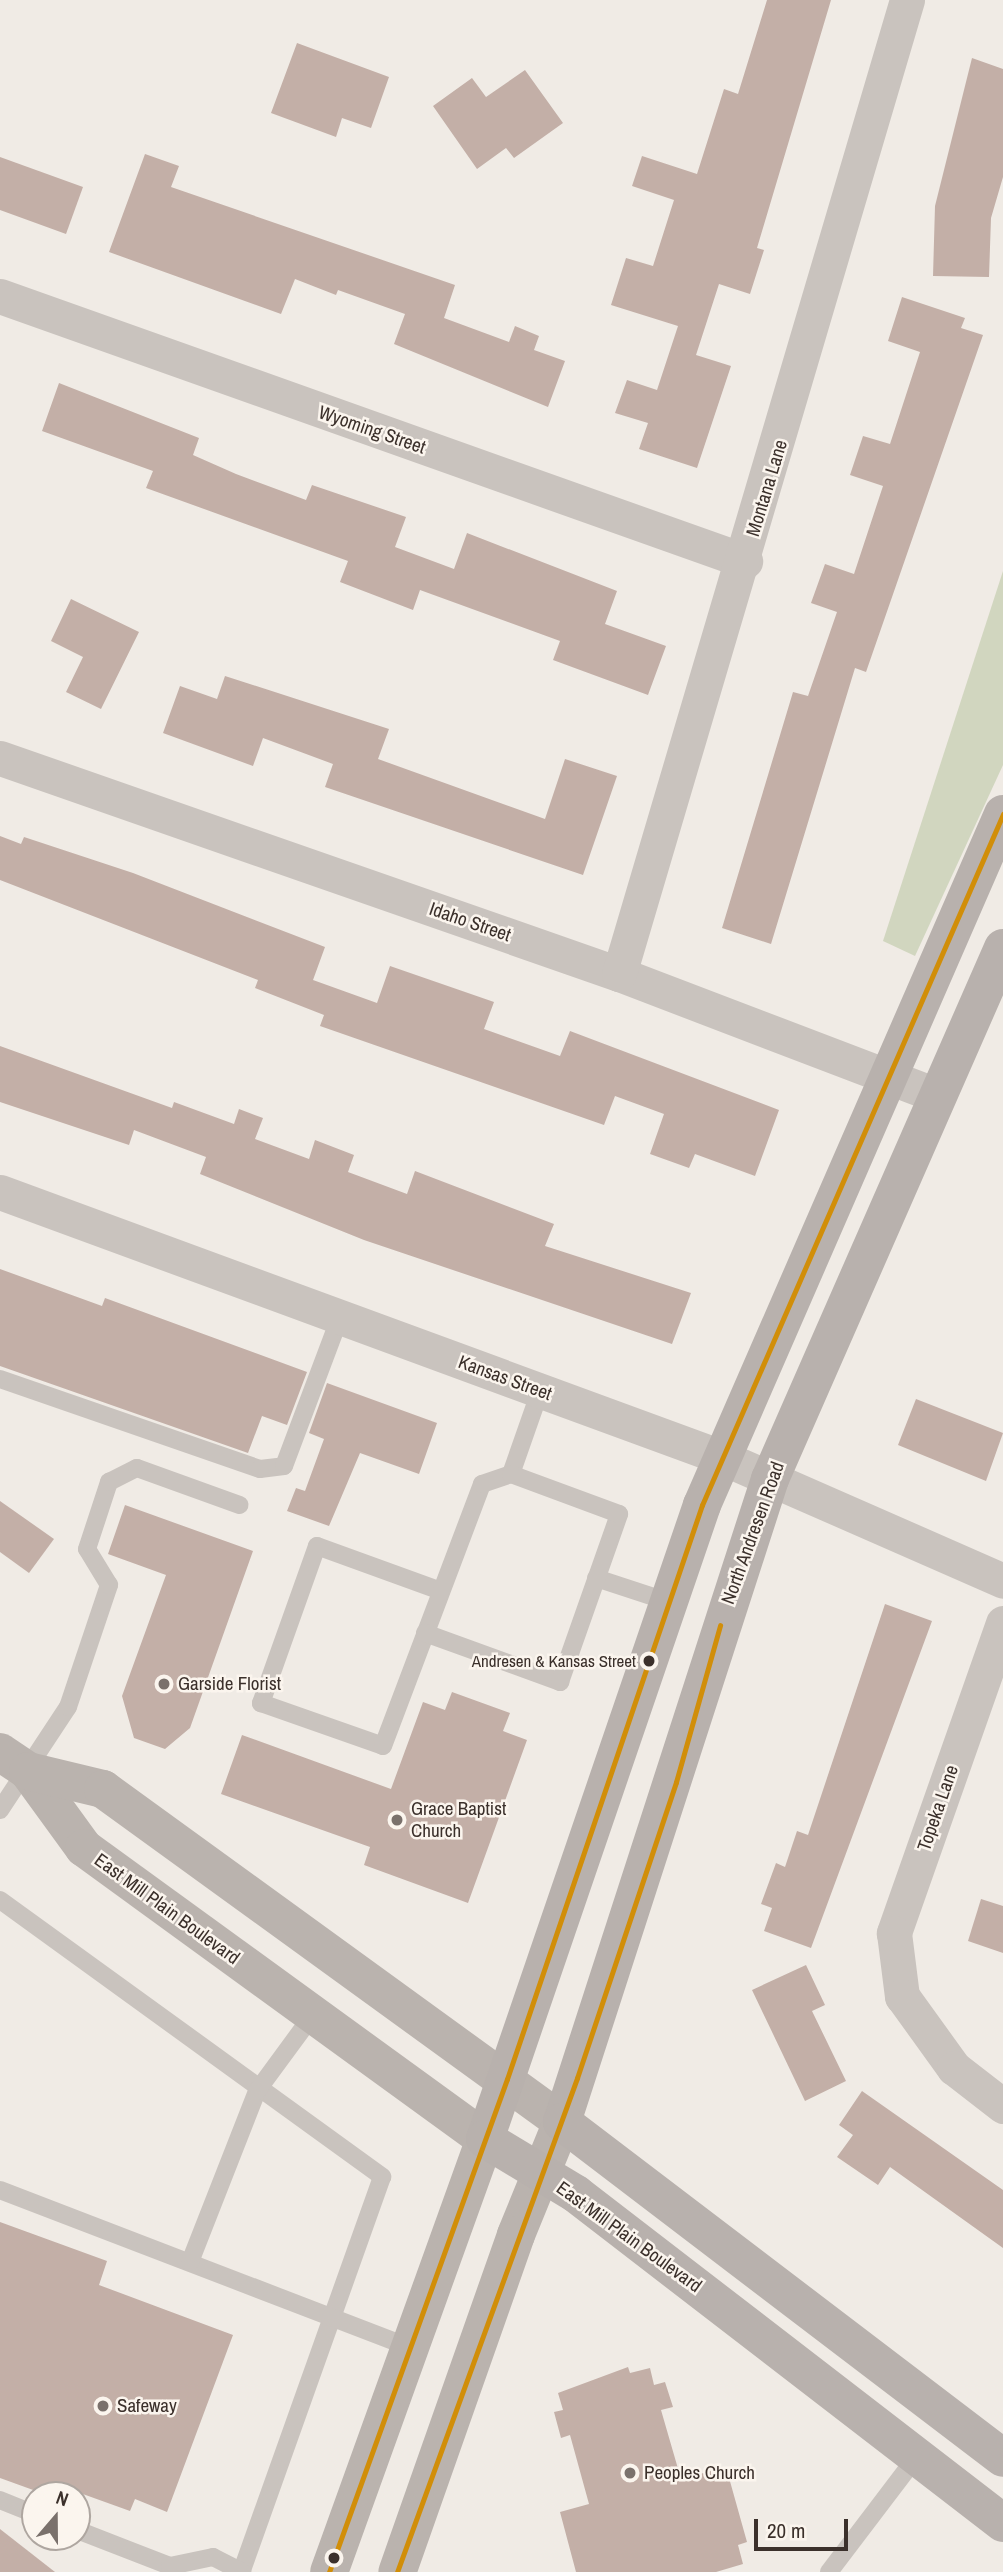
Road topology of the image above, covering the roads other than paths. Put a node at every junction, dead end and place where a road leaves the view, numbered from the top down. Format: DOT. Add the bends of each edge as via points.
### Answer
graph roads {
  1 [pos="907,0"];
  2 [pos="0,296"];
  3 [pos="745,561"];
  4 [pos="0,758"];
  5 [pos="1003,814"];
  6 [pos="1003,948"];
  7 [pos="619,974"];
  8 [pos="886,1073"];
  9 [pos="936,1095"];
  10 [pos="0,1192"];
  11 [pos="340,1317"];
  12 [pos="0,1379"];
  13 [pos="540,1391"];
  14 [pos="721,1457"];
  15 [pos="510,1474"];
  16 [pos="771,1479"];
  17 [pos="240,1505"];
  18 [pos="596,1578"];
  19 [pos="1003,1581"];
  20 [pos="441,1591"];
  21 [pos="669,1602"];
  22 [pos="1003,1623"];
  23 [pos="425,1633"];
  24 [pos="14,1762"];
  25 [pos="0,1810"];
  26 [pos="0,1900"];
  27 [pos="312,2015"];
  28 [pos="507,2079"];
  29 [pos="257,2091"];
  30 [pos="1003,2106"];
  31 [pos="562,2122"];
  32 [pos="485,2139"];
  33 [pos="541,2174"];
  34 [pos="0,2190"];
  35 [pos="190,2262"];
  36 [pos="334,2317"];
  37 [pos="410,2347"];
  38 [pos="917,2455"];
  39 [pos="1003,2458"];
  40 [pos="0,2500"];
  41 [pos="21,2508"];
  42 [pos="1003,2523"];
  43 [pos="91,2535"];
  44 [pos="241,2572"];
  45 [pos="330,2572"];
  46 [pos="397,2572"];
  47 [pos="829,2572"];
  1 -- 3 [label="street, Montana Lane"];
  2 -- 3 [label="street, Wyoming Street"];
  3 -- 7 [label="street, Montana Lane"];
  4 -- 7 [label="street, Idaho Street"];
  5 -- 8 [label="main road"];
  6 -- 9 [label="main road, North Andresen Road"];
  7 -- 8 [label="street, Idaho Street"];
  8 -- 9 [label="street, Idaho Street"];
  8 -- 14 [label="main road"];
  9 -- 16 [label="main road, North Andresen Road"];
  10 -- 11 [label="street, Kansas Street"];
  11 -- 12 [label="lane" via="284,1466 260,1469"];
  11 -- 13 [label="street, Kansas Street"];
  13 -- 14 [label="street, Kansas Street"];
  13 -- 15 [label="lane"];
  14 -- 16 [label="street, Kansas Street"];
  14 -- 21 [label="main road"];
  15 -- 18 [label="lane" via="619,1514"];
  15 -- 20 [label="lane" via="482,1484"];
  16 -- 19 [label="street, Kansas Street"];
  16 -- 31 [label="main road, North Andresen Road"];
  17 -- 24 [label="lane" via="137,1468 109,1482 87,1549 109,1584 68,1707"];
  18 -- 21 [label="lane"];
  18 -- 23 [label="lane" via="560,1682"];
  20 -- 23 [label="lane"];
  20 -- 23 [label="lane" via="317,1546 261,1703 383,1746"];
  21 -- 28 [label="main road"];
  22 -- 30 [label="street, Topeka Lane" via="894,1933 902,1996 954,2068"];
  24 -- 25 [label="lane"];
  24 -- 27 [label="main road, East Mill Plain Boulevard" via="84,1848"];
  24 -- 28 [label="main road" via="103,1790"];
  26 -- 29 [label="lane"];
  27 -- 29 [label="lane"];
  27 -- 32 [label="main road, East Mill Plain Boulevard"];
  28 -- 31 [label="main road"];
  28 -- 32 [label="main road"];
  29 -- 35 [label="lane"];
  29 -- 36 [label="lane" via="382,2177"];
  31 -- 33 [label="main road, North Andresen Road"];
  31 -- 39 [label="main road"];
  32 -- 33 [label="main road, East Mill Plain Boulevard"];
  32 -- 37 [label="main road"];
  33 -- 38 [label="main road, East Mill Plain Boulevard" via="576,2194"];
  33 -- 46 [label="main road, North Andresen Road"];
  34 -- 35 [label="lane"];
  35 -- 36 [label="lane"];
  36 -- 37 [label="lane"];
  36 -- 44 [label="lane"];
  37 -- 45 [label="main road"];
  38 -- 42 [label="main road, East Mill Plain Boulevard"];
  38 -- 47 [label="lane"];
  40 -- 41 [label="lane"];
  43 -- 44 [label="lane" via="170,2566 213,2557"];
}
